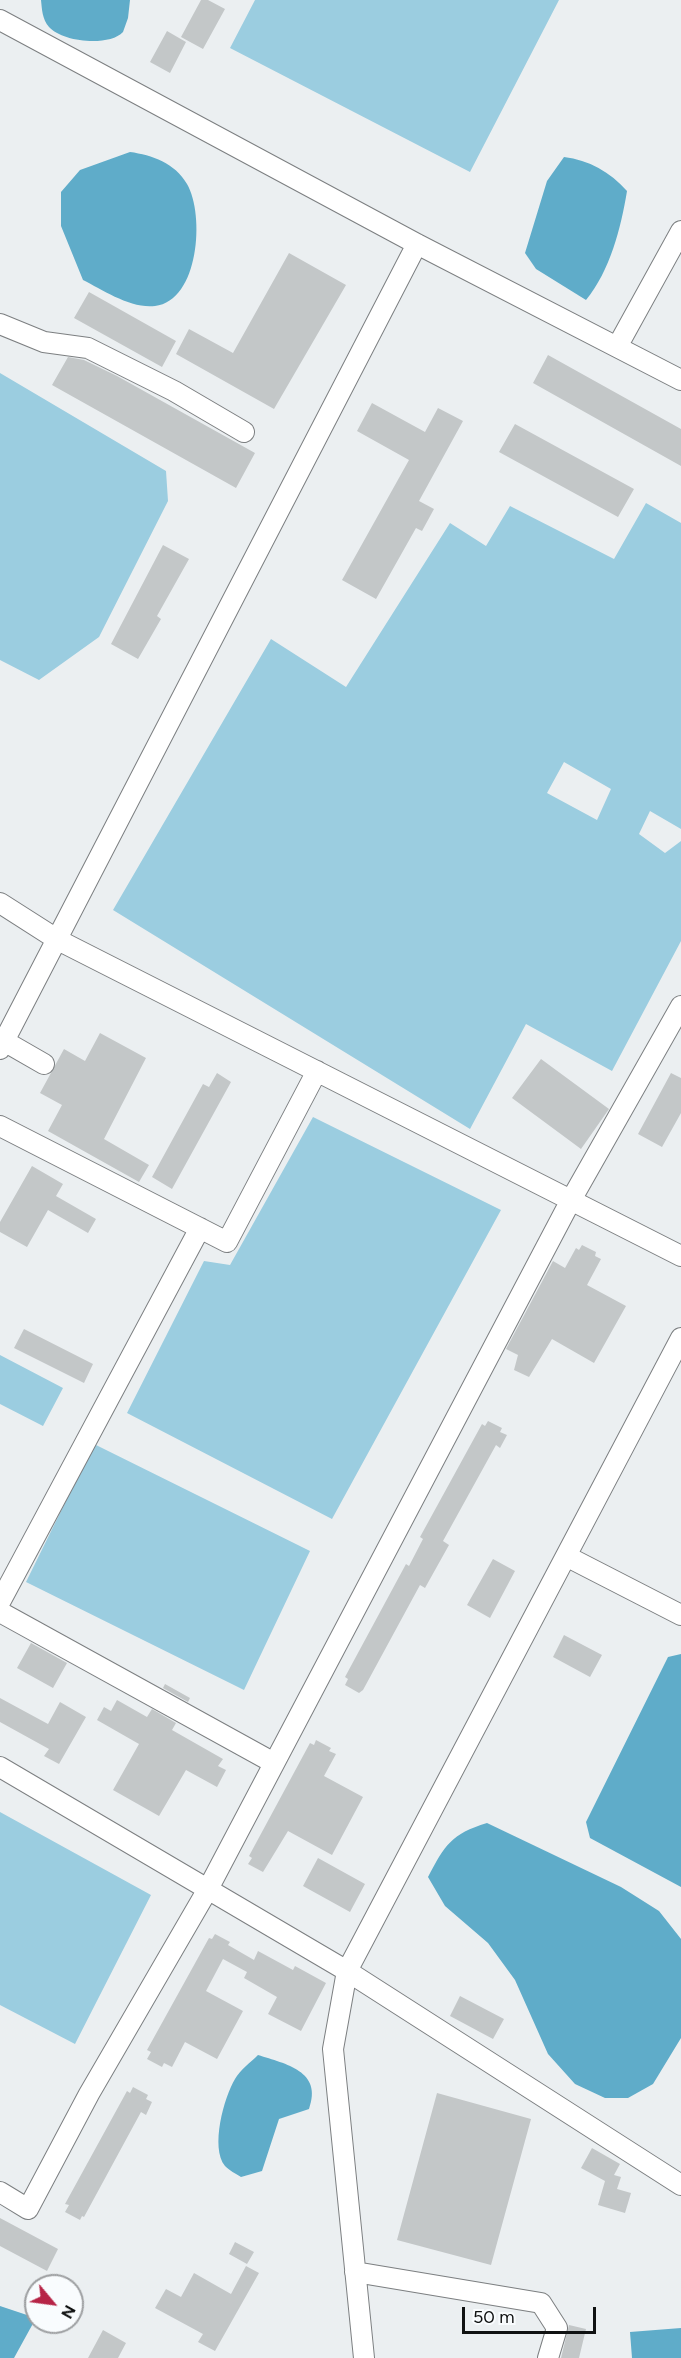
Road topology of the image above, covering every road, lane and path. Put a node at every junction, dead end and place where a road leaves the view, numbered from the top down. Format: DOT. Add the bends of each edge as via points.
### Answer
graph roads {
  1 [pos="0,20"];
  2 [pos="681,231"];
  3 [pos="417,244"];
  4 [pos="0,324"];
  5 [pos="616,347"];
  6 [pos="681,380"];
  7 [pos="244,432"];
  8 [pos="0,903"];
  9 [pos="58,940"];
  10 [pos="681,1006"];
  11 [pos="2,1045"];
  12 [pos="44,1064"];
  13 [pos="317,1071"];
  14 [pos="0,1126"];
  15 [pos="571,1200"];
  16 [pos="200,1228"];
  17 [pos="681,1256"];
  18 [pos="681,1338"];
  19 [pos="566,1556"];
  20 [pos="0,1602"];
  21 [pos="0,1612"];
  22 [pos="681,1616"];
  23 [pos="274,1763"];
  24 [pos="0,1767"];
  25 [pos="208,1889"];
  26 [pos="347,1971"];
  27 [pos="681,2185"];
  28 [pos="0,2192"];
  29 [pos="355,2272"];
  30 [pos="364,2358"];
  31 [pos="548,2358"];
  1 -- 3 [label="street"];
  2 -- 5 [label="street"];
  3 -- 5 [label="street"];
  3 -- 9 [label="street"];
  4 -- 7 [label="street" via="44,342 88,348"];
  5 -- 6 [label="street"];
  8 -- 9 [label="street"];
  9 -- 11 [label="street"];
  9 -- 13 [label="street"];
  10 -- 15 [label="street"];
  11 -- 12 [label="street"];
  13 -- 15 [label="street"];
  13 -- 16 [label="street" via="227,1242"];
  14 -- 16 [label="street"];
  15 -- 17 [label="street"];
  15 -- 23 [label="street"];
  16 -- 20 [label="street"];
  18 -- 19 [label="street"];
  19 -- 22 [label="street"];
  19 -- 26 [label="street"];
  21 -- 23 [label="street"];
  23 -- 25 [label="street"];
  24 -- 25 [label="street"];
  25 -- 26 [label="street"];
  25 -- 28 [label="street" via="89,2094 28,2209"];
  26 -- 27 [label="street"];
  26 -- 29 [label="street" via="333,2049"];
  29 -- 30 [label="street"];
  29 -- 31 [label="street" via="541,2303 557,2328"];
}
